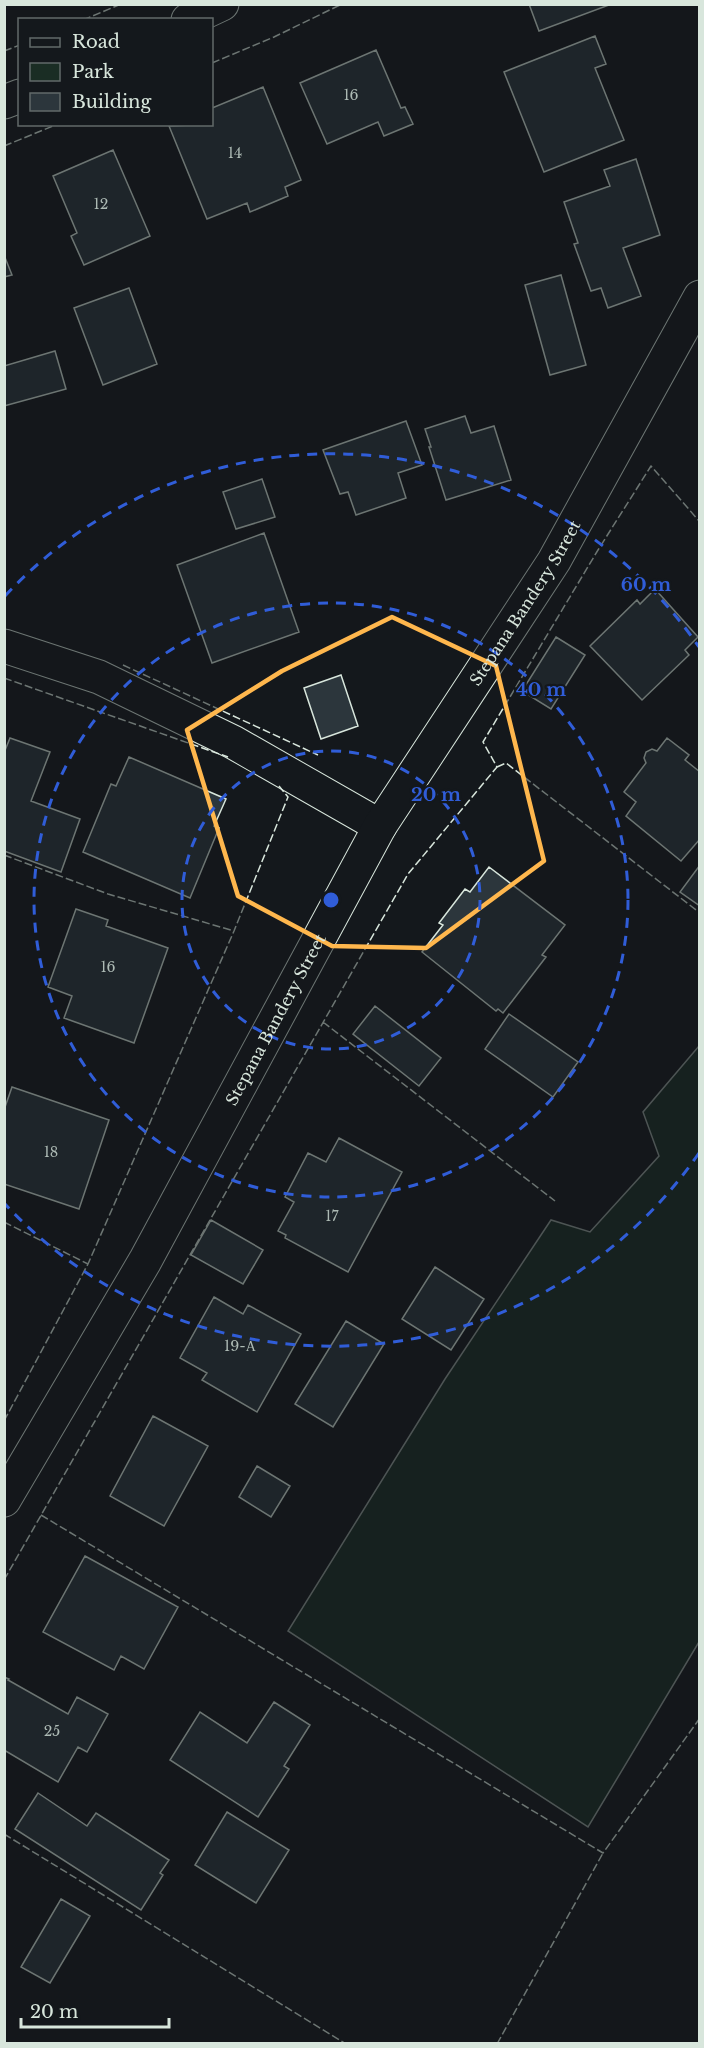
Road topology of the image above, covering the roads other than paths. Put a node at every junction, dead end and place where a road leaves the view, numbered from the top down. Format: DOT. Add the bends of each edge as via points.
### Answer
graph roads {
  1 [pos="222,4"];
  2 [pos="192,18"];
  3 [pos="699,297"];
  4 [pos="4,646"];
  5 [pos="380,826"];
  6 [pos="4,1500"];
  1 -- 2 [label="street"];
  3 -- 5 [label="street, Stepana Bandery Street" via="554,561"];
  4 -- 5 [label="street" via="109,682 233,742"];
  5 -- 6 [label="street, Stepana Bandery Street" via="145,1261"];
}
